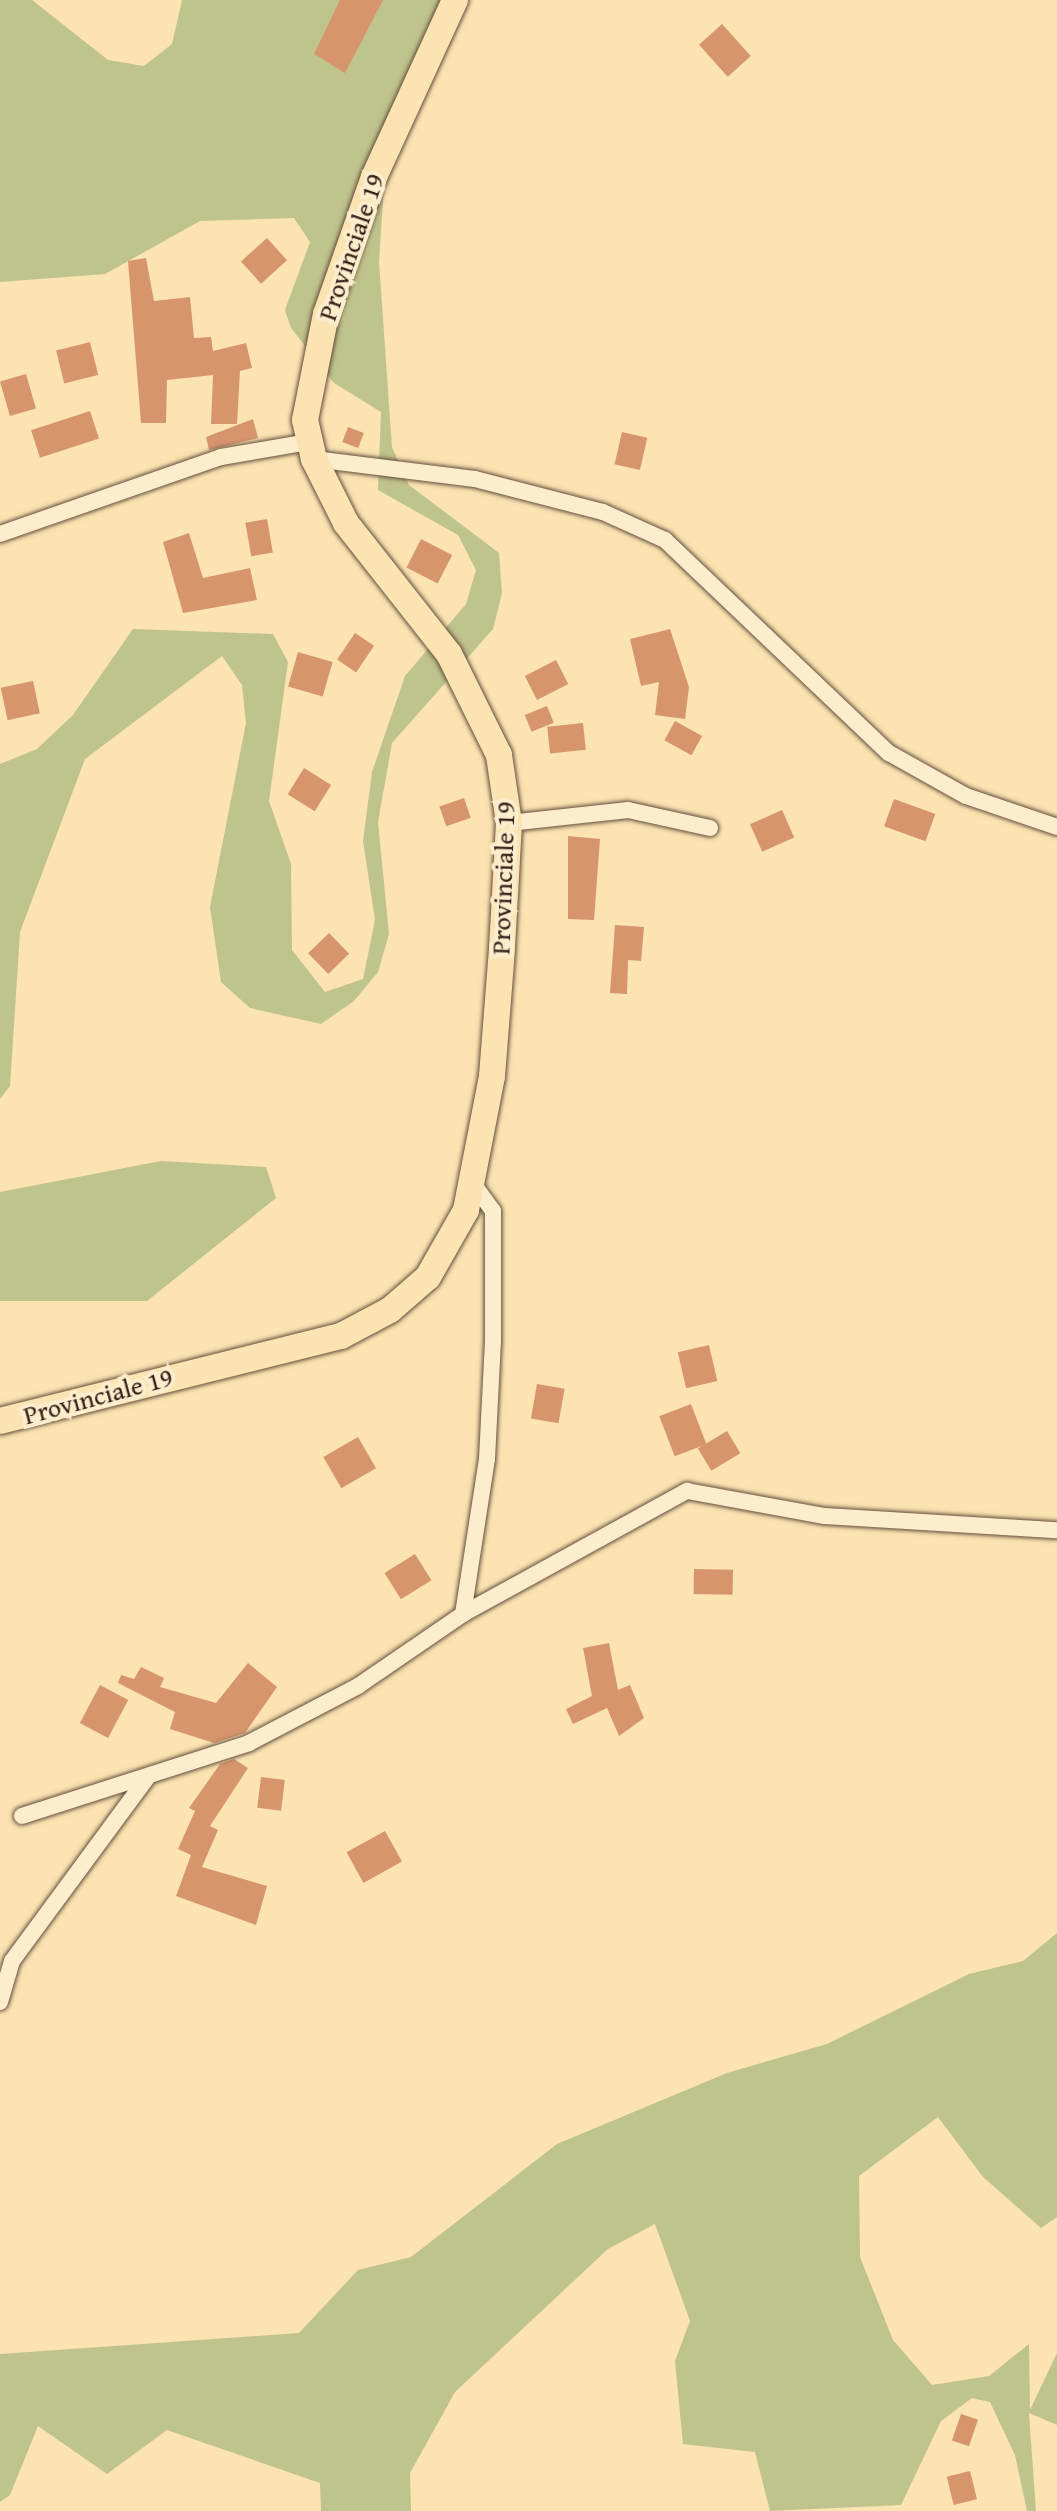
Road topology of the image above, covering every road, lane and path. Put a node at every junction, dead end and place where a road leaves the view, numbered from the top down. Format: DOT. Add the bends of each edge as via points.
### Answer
graph roads {
  1 [pos="455,0"];
  2 [pos="311,451"];
  3 [pos="0,534"];
  4 [pos="509,823"];
  5 [pos="1057,827"];
  6 [pos="710,828"];
  7 [pos="473,1183"];
  8 [pos="0,1421"];
  9 [pos="1057,1530"];
  10 [pos="463,1614"];
  11 [pos="147,1778"];
  12 [pos="22,1816"];
  13 [pos="0,2002"];
  1 -- 2 [label="main road, Provinciale 19" via="434,57 399,114 326,314 309,388"];
  2 -- 3 [label="street" via="221,457"];
  2 -- 4 [label="main road, Provinciale 19" via="361,546 442,644 477,705 499,755"];
  2 -- 5 [label="street" via="475,479 603,512 665,540 889,753 966,796"];
  4 -- 6 [label="street" via="628,810"];
  4 -- 7 [label="main road, Provinciale 19" via="492,1076"];
  7 -- 8 [label="main road, Provinciale 19" via="458,1229 428,1277 364,1325"];
  7 -- 10 [label="street" via="493,1211 493,1342 487,1459"];
  9 -- 10 [label="street" via="825,1516 687,1491"];
  10 -- 11 [label="street" via="358,1686 263,1736"];
  11 -- 12 [label="street"];
  11 -- 13 [label="street" via="12,1961"];
}
